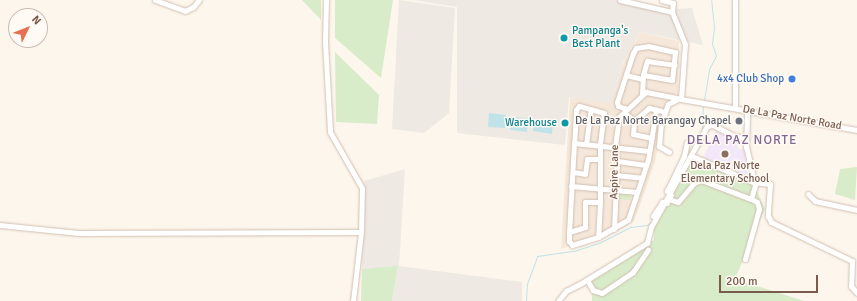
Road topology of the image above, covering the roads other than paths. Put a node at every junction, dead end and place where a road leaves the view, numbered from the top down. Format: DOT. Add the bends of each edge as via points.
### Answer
graph roads {
  1 [pos="155,0"];
  2 [pos="199,0"];
  3 [pos="326,0"];
  4 [pos="620,0"];
  5 [pos="662,0"];
  6 [pos="735,0"];
  7 [pos="672,12"];
  8 [pos="675,65"];
  9 [pos="626,74"];
  10 [pos="643,77"];
  11 [pos="642,95"];
  12 [pos="680,99"];
  13 [pos="735,108"];
  14 [pos="591,109"];
  15 [pos="625,110"];
  16 [pos="747,110"];
  17 [pos="634,121"];
  18 [pos="857,130"];
  19 [pos="652,138"];
  20 [pos="746,138"];
  21 [pos="687,142"];
  22 [pos="574,143"];
  23 [pos="586,144"];
  24 [pos="600,144"];
  25 [pos="616,146"];
  26 [pos="649,151"];
  27 [pos="669,152"];
  28 [pos="692,156"];
  29 [pos="600,159"];
  30 [pos="617,161"];
  31 [pos="646,166"];
  32 [pos="573,172"];
  33 [pos="615,175"];
  34 [pos="642,178"];
  35 [pos="753,182"];
  36 [pos="571,186"];
  37 [pos="601,188"];
  38 [pos="615,189"];
  39 [pos="637,192"];
  40 [pos="808,194"];
  41 [pos="667,199"];
  42 [pos="751,199"];
  43 [pos="600,202"];
  44 [pos="857,210"];
  45 [pos="659,212"];
  46 [pos="653,216"];
  47 [pos="0,225"];
  48 [pos="614,228"];
  49 [pos="361,232"];
  50 [pos="569,232"];
  51 [pos="598,237"];
  52 [pos="648,250"];
  53 [pos="745,260"];
  54 [pos="587,280"];
  55 [pos="857,293"];
  56 [pos="353,301"];
  57 [pos="558,301"];
  1 -- 2 [label="street" via="185,11"];
  3 -- 49 [label="street" via="325,42 330,132 362,188"];
  4 -- 7 [label="street"];
  5 -- 7 [label="street" via="673,3"];
  6 -- 13 [label="street"];
  7 -- 12 [label="street" via="685,44"];
  8 -- 9 [label="street" via="675,52 648,46 636,48"];
  8 -- 10 [label="street" via="672,80"];
  8 -- 10 [label="street" via="647,61"];
  9 -- 10 [label="street"];
  9 -- 15 [label="street" via="617,102 618,106"];
  10 -- 11 [label="street"];
  11 -- 12 [label="street" via="648,92"];
  11 -- 15 [label="street, Aspire Lane"];
  12 -- 13 [label="street, De La Paz Norte Road"];
  12 -- 27 [label="street" via="668,104 661,125 659,146"];
  13 -- 16 [label="street, De La Paz Norte Road"];
  14 -- 22 [label="street" via="580,106 577,108"];
  14 -- 23 [label="street"];
  14 -- 24 [label="street" via="604,113"];
  15 -- 17 [label="street"];
  15 -- 25 [label="street, Aspire Lane" via="619,117"];
  16 -- 18 [label="street, De La Paz Norte Road"];
  16 -- 20 [label="street"];
  17 -- 19 [label="street" via="633,134"];
  17 -- 19 [label="street" via="649,108 659,110"];
  19 -- 26 [label="street"];
  20 -- 28 [label="street" via="734,136 711,124 707,126"];
  20 -- 35 [label="street"];
  21 -- 41 [label="street"];
  22 -- 23 [label="street"];
  22 -- 32 [label="street"];
  23 -- 24 [label="street"];
  24 -- 25 [label="street"];
  24 -- 29 [label="street"];
  25 -- 26 [label="street"];
  25 -- 30 [label="street, Aspire Lane"];
  26 -- 31 [label="street"];
  28 -- 35 [label="street"];
  28 -- 41 [label="street"];
  29 -- 32 [label="street" via="587,159 585,174"];
  29 -- 37 [label="street"];
  30 -- 31 [label="street"];
  30 -- 33 [label="street, Aspire Lane"];
  31 -- 34 [label="street"];
  32 -- 36 [label="street"];
  33 -- 34 [label="street"];
  33 -- 38 [label="street, Aspire Lane"];
  34 -- 39 [label="street"];
  35 -- 42 [label="street" via="755,188"];
  35 -- 55 [label="street" via="771,187 768,216 771,222 852,261 851,286"];
  36 -- 37 [label="street"];
  36 -- 50 [label="street"];
  37 -- 38 [label="street"];
  37 -- 43 [label="street"];
  38 -- 39 [label="street"];
  38 -- 48 [label="street, Aspire Lane"];
  39 -- 48 [label="street" via="628,220"];
  40 -- 44 [label="street" via="815,201"];
  41 -- 42 [label="street" via="678,202 701,180"];
  41 -- 45 [label="street"];
  42 -- 53 [label="street" via="757,202 759,209"];
  43 -- 50 [label="street" via="585,202 585,227"];
  43 -- 51 [label="street"];
  45 -- 46 [label="street"];
  45 -- 54 [label="street" via="651,227 649,239 643,246"];
  47 -- 49 [label="street" via="79,233"];
  48 -- 51 [label="street"];
  49 -- 56 [label="street"];
  50 -- 51 [label="street" via="571,245"];
  52 -- 54 [label="street" via="633,272 602,293 594,292"];
  54 -- 57 [label="street" via="566,291"];
}
